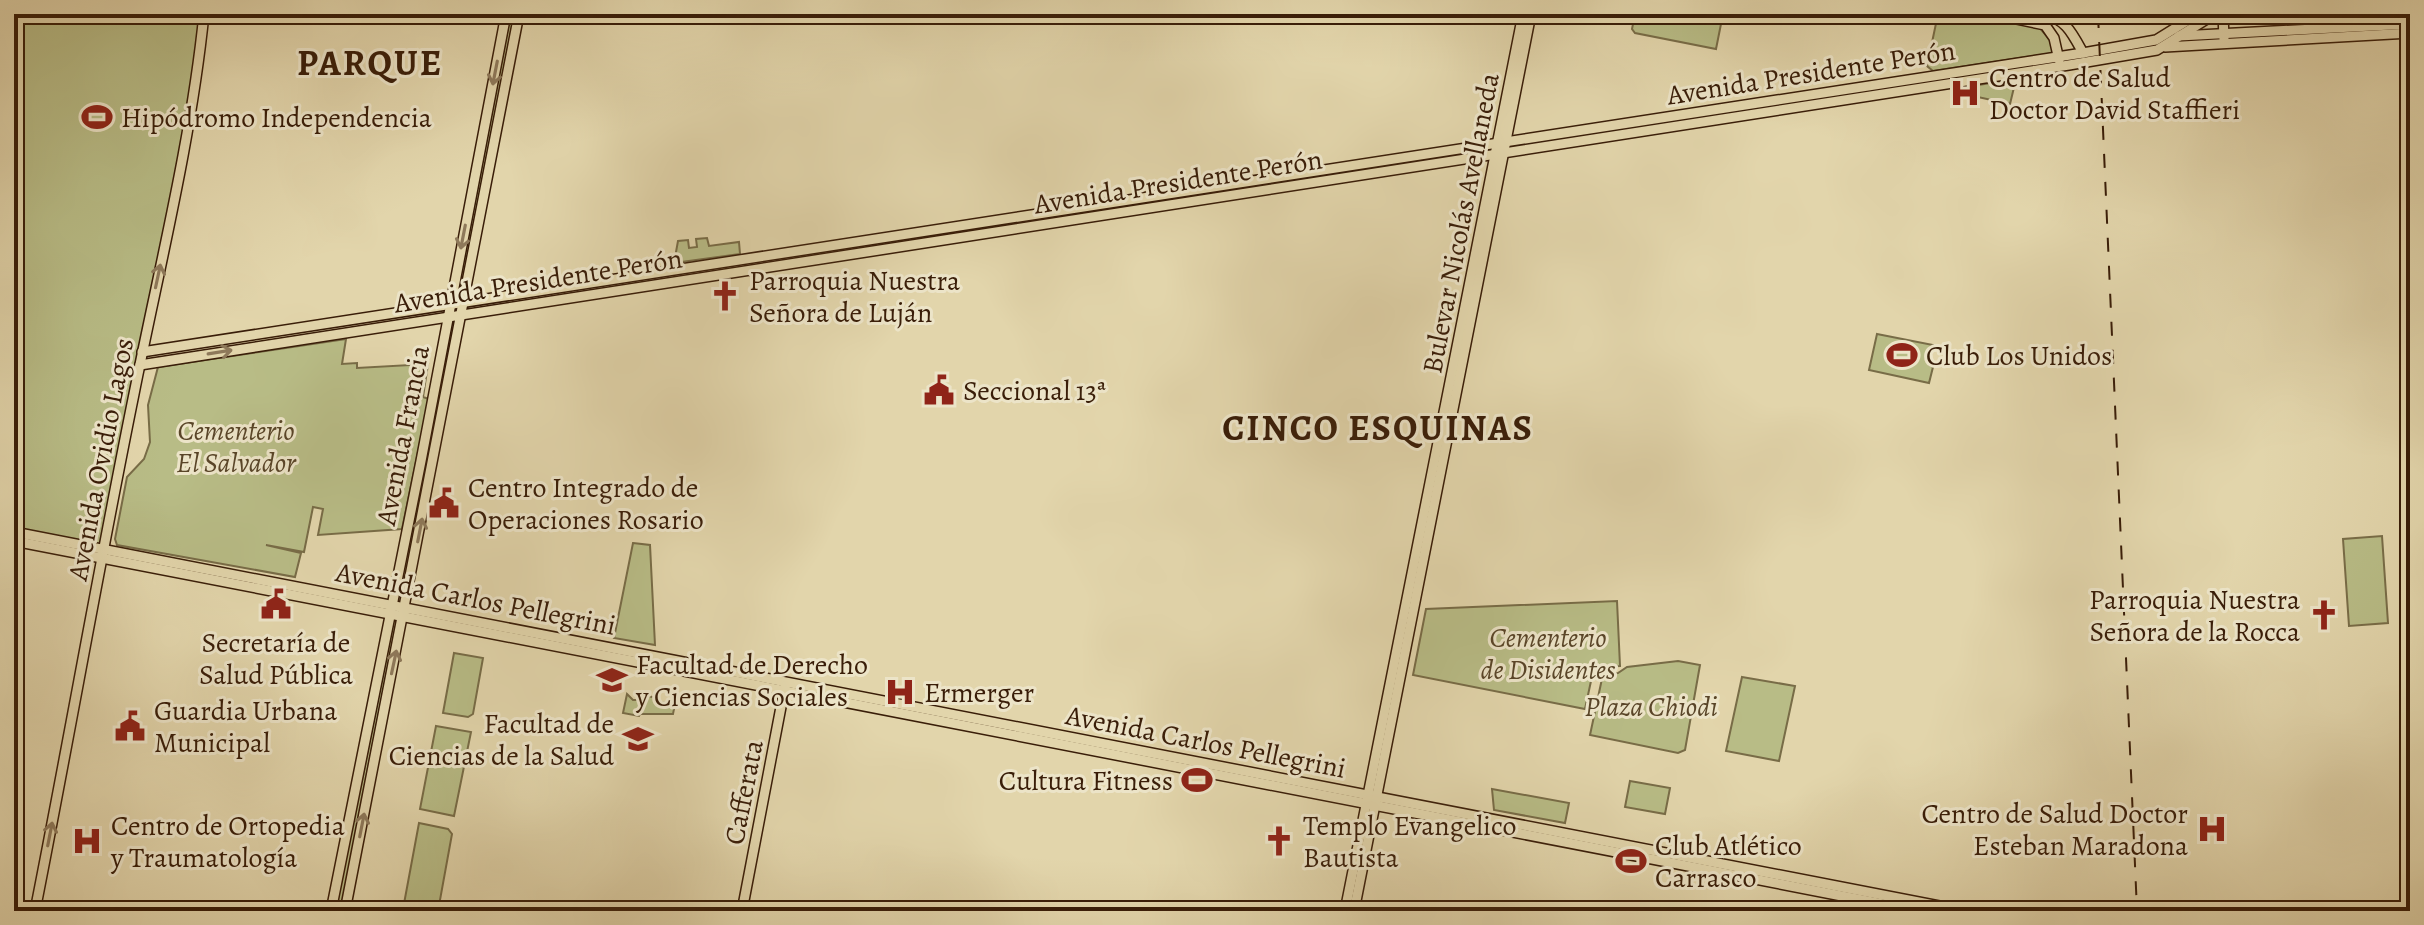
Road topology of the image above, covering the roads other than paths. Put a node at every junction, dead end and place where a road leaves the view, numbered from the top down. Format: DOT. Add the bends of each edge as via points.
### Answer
graph roads {
  1 [pos="204,14"];
  2 [pos="506,14"];
  3 [pos="519,14"];
  4 [pos="1523,14"];
  5 [pos="1531,14"];
  6 [pos="1992,14"];
  7 [pos="2043,14"];
  8 [pos="2198,14"];
  9 [pos="2215,14"];
  10 [pos="2223,14"];
  11 [pos="2410,24"];
  12 [pos="2410,33"];
  13 [pos="2178,36"];
  14 [pos="2224,38"];
  15 [pos="2161,42"];
  16 [pos="2083,53"];
  17 [pos="2060,61"];
  18 [pos="1501,148"];
  19 [pos="462,310"];
  20 [pos="448,312"];
  21 [pos="142,352"];
  22 [pos="439,364"];
  23 [pos="140,365"];
  24 [pos="451,367"];
  25 [pos="421,461"];
  26 [pos="432,466"];
  27 [pos="14,532"];
  28 [pos="14,541"];
  29 [pos="105,553"];
  30 [pos="391,608"];
  31 [pos="404,611"];
  32 [pos="786,685"];
  33 [pos="1371,800"];
  34 [pos="35,911"];
  35 [pos="331,911"];
  36 [pos="345,911"];
  37 [pos="742,911"];
  38 [pos="1345,911"];
  39 [pos="1354,911"];
  40 [pos="1919,911"];
  41 [pos="1965,911"];
  21 -- 1 [label="main road, Avenida Ovidio Lagos, one-way" via="182,163"];
  2 -- 20 [label="main road, Avenida Francia, one-way"];
  3 -- 19 [label="main road, Avenida Francia"];
  4 -- 18 [label="main road, Bulevar Nicolás Avellaneda"];
  5 -- 18 [label="main road, Bulevar Nicolás Avellaneda"];
  6 -- 17 [label="main road" via="2045,25"];
  7 -- 16 [label="main road" via="2066,24"];
  8 -- 15 [label="main road, Avenida Presidente Perón"];
  9 -- 13 [label="main road, Avenida Presidente Perón"];
  10 -- 14 [label="main road"];
  11 -- 14 [label="main road"];
  12 -- 14 [label="main road"];
  13 -- 14 [label="main road"];
  13 -- 15 [label="main road, Avenida Presidente Perón"];
  14 -- 15 [label="main road"];
  15 -- 16 [label="main road, Avenida Presidente Perón"];
  15 -- 17 [label="main road, Avenida Presidente Perón"];
  16 -- 17 [label="main road, Avenida Presidente Perón"];
  17 -- 18 [label="main road, Avenida Presidente Perón"];
  18 -- 19 [label="main road, Avenida Presidente Perón"];
  18 -- 33 [label="main road, Bulevar Nicolás Avellaneda"];
  19 -- 20 [label="main road, Avenida Presidente Perón"];
  19 -- 24 [label="main road, Avenida Francia"];
  20 -- 21 [label="main road, Avenida Presidente Perón"];
  20 -- 22 [label="main road, Avenida Francia"];
  23 -- 20 [label="main road, Avenida Presidente Perón, one-way"];
  21 -- 23 [label="main road, Avenida Ovidio Lagos"];
  22 -- 24 [label="main road"];
  22 -- 25 [label="main road, Avenida Francia"];
  23 -- 29 [label="main road, Avenida Ovidio Lagos"];
  24 -- 26 [label="main road, Avenida Francia"];
  25 -- 26 [label="main road"];
  25 -- 30 [label="main road, Avenida Francia"];
  31 -- 26 [label="main road, Avenida Francia, one-way"];
  27 -- 29 [label="main road, Avenida Carlos Pellegrini"];
  28 -- 29 [label="main road, Avenida Carlos Pellegrini"];
  29 -- 30 [label="main road, Avenida Carlos Pellegrini"];
  34 -- 29 [label="main road, Avenida Ovidio Lagos, one-way"];
  30 -- 31 [label="main road, Avenida Carlos Pellegrini"];
  30 -- 35 [label="main road, Avenida Francia"];
  31 -- 32 [label="main road, Avenida Carlos Pellegrini"];
  36 -- 31 [label="main road, Avenida Francia, one-way"];
  32 -- 33 [label="main road, Avenida Carlos Pellegrini"];
  32 -- 37 [label="main road, Cafferata"];
  33 -- 38 [label="main road, Bulevar Nicolás Avellaneda"];
  33 -- 39 [label="main road, Bulevar Nicolás Avellaneda"];
  33 -- 40 [label="main road, Avenida Carlos Pellegrini"];
  33 -- 41 [label="main road, Avenida Carlos Pellegrini"];
}
